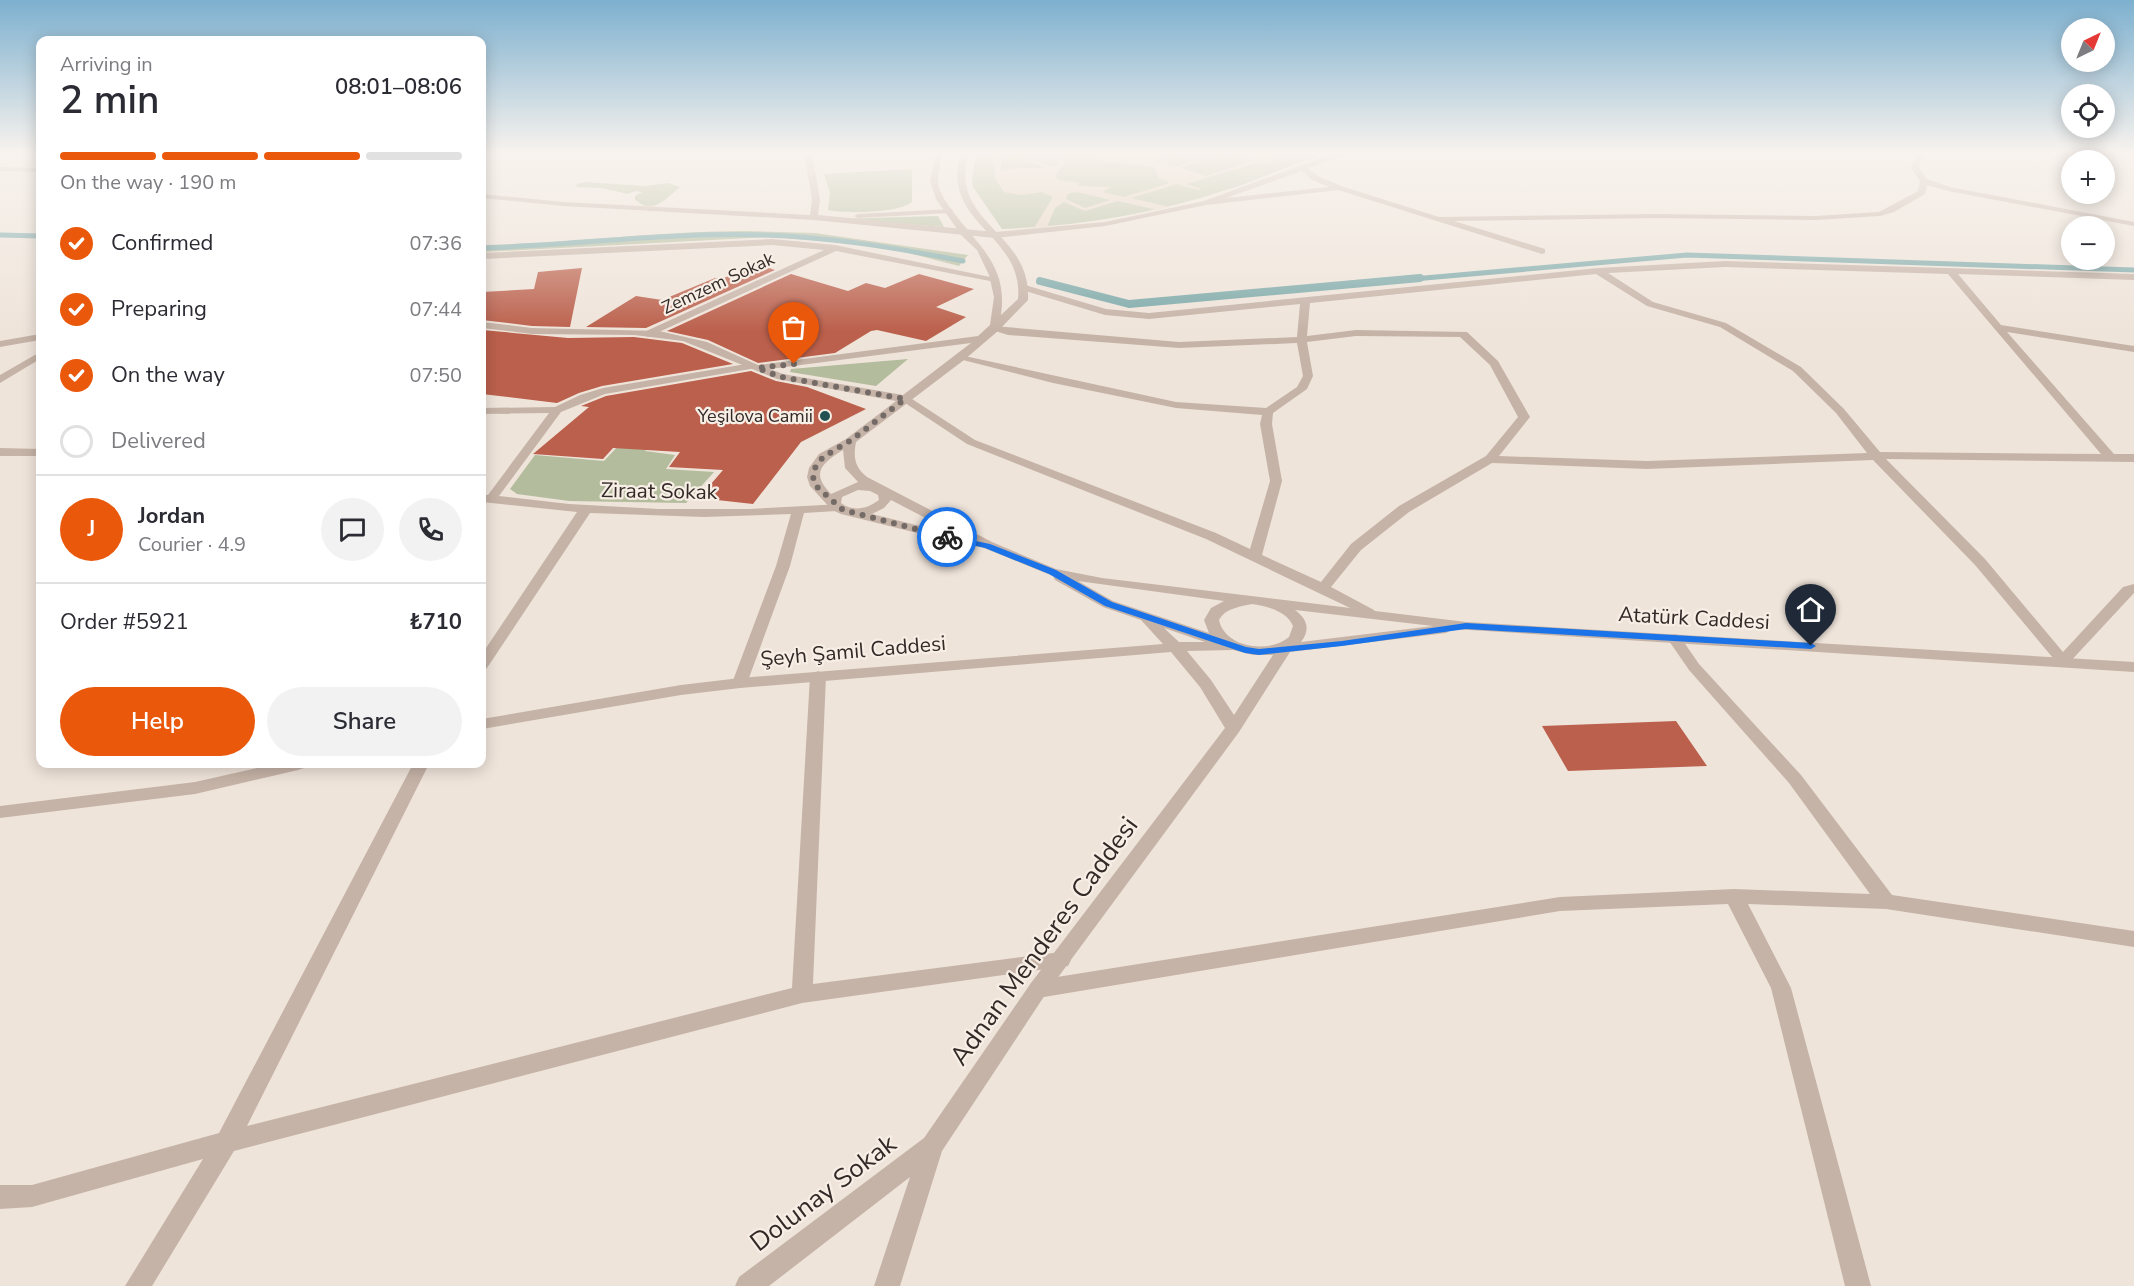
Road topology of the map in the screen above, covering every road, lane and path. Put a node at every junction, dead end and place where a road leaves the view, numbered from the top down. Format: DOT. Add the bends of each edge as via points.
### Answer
graph roads {
  1 [pos="707,212"];
  2 [pos="815,212"];
  3 [pos="930,212"];
  4 [pos="951,212"];
  5 [pos="978,212"];
  6 [pos="1163,212"];
  7 [pos="1416,212"];
  8 [pos="1884,212"];
  9 [pos="2070,212"];
  10 [pos="814,218"];
  11 [pos="1439,219"];
  12 [pos="2134,224"];
  13 [pos="965,234"];
  14 [pos="995,235"];
  15 [pos="835,248"];
  16 [pos="1542,252"];
  17 [pos="486,256"];
  18 [pos="1598,271"];
  19 [pos="1950,271"];
  20 [pos="995,277"];
  21 [pos="2134,277"];
  22 [pos="1025,288"];
  23 [pos="1305,302"];
  24 [pos="486,326"];
  25 [pos="1998,327"];
  26 [pos="994,328"];
  27 [pos="648,334"];
  28 [pos="36,338"];
  29 [pos="983,338"];
  30 [pos="1302,340"];
  31 [pos="0,344"];
  32 [pos="2134,349"];
  33 [pos="36,358"];
  34 [pos="960,358"];
  35 [pos="755,367"];
  36 [pos="0,380"];
  37 [pos="905,399"];
  38 [pos="557,410"];
  39 [pos="486,411"];
  40 [pos="1268,412"];
  41 [pos="850,441"];
  42 [pos="0,452"];
  43 [pos="36,453"];
  44 [pos="1877,456"];
  45 [pos="2111,458"];
  46 [pos="2134,458"];
  47 [pos="1490,459"];
  48 [pos="880,489"];
  49 [pos="486,499"];
  50 [pos="586,509"];
  51 [pos="843,510"];
  52 [pos="798,511"];
  53 [pos="987,545"];
  54 [pos="1255,556"];
  55 [pos="1052,572"];
  56 [pos="1323,588"];
  57 [pos="2134,588"];
  58 [pos="1252,600"];
  59 [pos="1369,613"];
  60 [pos="1142,616"];
  61 [pos="1466,626"];
  62 [pos="1674,638"];
  63 [pos="1232,646"];
  64 [pos="1177,647"];
  65 [pos="1285,648"];
  66 [pos="486,659"];
  67 [pos="2063,661"];
  68 [pos="2134,667"];
  69 [pos="818,676"];
  70 [pos="740,683"];
  71 [pos="486,723"];
  72 [pos="1233,728"];
  73 [pos="281,768"];
  74 [pos="419,768"];
  75 [pos="0,812"];
  76 [pos="1734,897"];
  77 [pos="1886,902"];
  78 [pos="2134,939"];
  79 [pos="1061,960"];
  80 [pos="1038,989"];
  81 [pos="802,994"];
  82 [pos="226,1142"];
  83 [pos="932,1146"];
  84 [pos="0,1197"];
  85 [pos="138,1286"];
  86 [pos="748,1286"];
  87 [pos="887,1286"];
  88 [pos="1858,1286"];
  1 -- 10 [label="street"];
  2 -- 10 [label="street"];
  3 -- 10 [label="street"];
  4 -- 13 [label="street"];
  5 -- 14 [label="street"];
  6 -- 14 [label="street" via="1097,226"];
  7 -- 11 [label="street"];
  8 -- 11 [label="street" via="1815,218"];
  9 -- 12 [label="street"];
  10 -- 13 [label="street"];
  11 -- 16 [label="street"];
  13 -- 14 [label="street"];
  13 -- 20 [label="street" via="981,249"];
  14 -- 22 [label="street" via="1014,260"];
  15 -- 17 [label="street" via="753,241"];
  15 -- 20 [label="street"];
  15 -- 27 [label="street, Zemzem Sokak"];
  18 -- 19 [label="street" via="1725,264"];
  18 -- 23 [label="street"];
  18 -- 44 [label="street" via="1650,304 1723,325 1797,369 1840,411"];
  19 -- 21 [label="street"];
  19 -- 25 [label="street"];
  20 -- 26 [label="street" via="999,297"];
  22 -- 23 [label="street" via="1105,312 1149,316"];
  22 -- 26 [label="street" via="1023,300"];
  23 -- 30 [label="street"];
  24 -- 27 [label="street" via="518,332"];
  25 -- 32 [label="street"];
  25 -- 45 [label="street"];
  26 -- 29 [label="street"];
  26 -- 30 [label="street" via="1179,345"];
  27 -- 35 [label="street" via="701,343"];
  28 -- 31 [label="street"];
  29 -- 34 [label="street"];
  29 -- 35 [label="street"];
  30 -- 40 [label="street" via="1308,376 1302,389"];
  30 -- 47 [label="street" via="1356,333 1463,334 1494,363 1524,417"];
  33 -- 36 [label="street"];
  34 -- 37 [label="street"];
  34 -- 40 [label="street" via="1176,405"];
  35 -- 37 [label="street" via="781,377"];
  35 -- 38 [label="street" via="603,391"];
  37 -- 41 [label="street"];
  37 -- 54 [label="street" via="971,442"];
  38 -- 39 [label="street"];
  38 -- 49 [label="street"];
  40 -- 54 [label="street" via="1266,424 1276,481"];
  41 -- 48 [label="street" via="849,465 863,480"];
  41 -- 51 [label="street" via="823,457 813,477 816,486"];
  42 -- 43 [label="street"];
  44 -- 45 [label="street"];
  44 -- 47 [label="street" via="1647,465"];
  44 -- 67 [label="street" via="1980,562"];
  45 -- 46 [label="street"];
  47 -- 56 [label="street" via="1404,509 1356,547"];
  48 -- 51 [label="street, Ziraat Sokak" via="886,497 881,505 868,511"];
  48 -- 51 [label="street" via="865,486 841,491 834,499"];
  48 -- 53 [label="street"];
  49 -- 50 [label="street, Ziraat Sokak"];
  50 -- 52 [label="street, Ziraat Sokak"];
  50 -- 66 [label="street"];
  51 -- 52 [label="street, Ziraat Sokak"];
  51 -- 53 [label="street"];
  52 -- 70 [label="street" via="783,566"];
  53 -- 55 [label="street"];
  54 -- 56 [label="street"];
  55 -- 58 [label="street" via="1140,588"];
  55 -- 60 [label="street" via="1108,604"];
  56 -- 59 [label="street"];
  57 -- 67 [label="street"];
  58 -- 59 [label="street"];
  58 -- 63 [label="street" via="1227,604 1212,616 1214,632"];
  58 -- 65 [label="street" via="1278,605 1296,618 1299,634"];
  59 -- 61 [label="street"];
  60 -- 63 [label="street"];
  60 -- 64 [label="street"];
  61 -- 62 [label="street, Atatürk Caddesi"];
  61 -- 65 [label="street"];
  62 -- 67 [label="street, Atatürk Caddesi"];
  62 -- 77 [label="street" via="1694,667 1795,779"];
  63 -- 64 [label="street, Şeyh Şamil Caddesi"];
  63 -- 65 [label="street" via="1259,652"];
  64 -- 69 [label="street, Şeyh Şamil Caddesi"];
  64 -- 72 [label="street" via="1217,698"];
  65 -- 72 [label="street, Adnan Menderes Caddesi"];
  67 -- 68 [label="street, Atatürk Caddesi"];
  69 -- 70 [label="street, Şeyh Şamil Caddesi"];
  69 -- 81 [label="street"];
  70 -- 71 [label="street, Şeyh Şamil Caddesi"];
  72 -- 79 [label="street, Adnan Menderes Caddesi"];
  73 -- 75 [label="street" via="195,788"];
  74 -- 82 [label="street"];
  76 -- 77 [label="street"];
  76 -- 80 [label="street" via="1560,904"];
  76 -- 88 [label="street" via="1781,988"];
  77 -- 78 [label="street"];
  79 -- 80 [label="street, Adnan Menderes Caddesi"];
  79 -- 81 [label="street"];
  80 -- 83 [label="street, Adnan Menderes Caddesi"];
  81 -- 82 [label="street"];
  82 -- 84 [label="street" via="32,1196"];
  82 -- 85 [label="street"];
  83 -- 86 [label="street, Dolunay Sokak"];
  83 -- 87 [label="street, Adnan Menderes Caddesi"];
}
